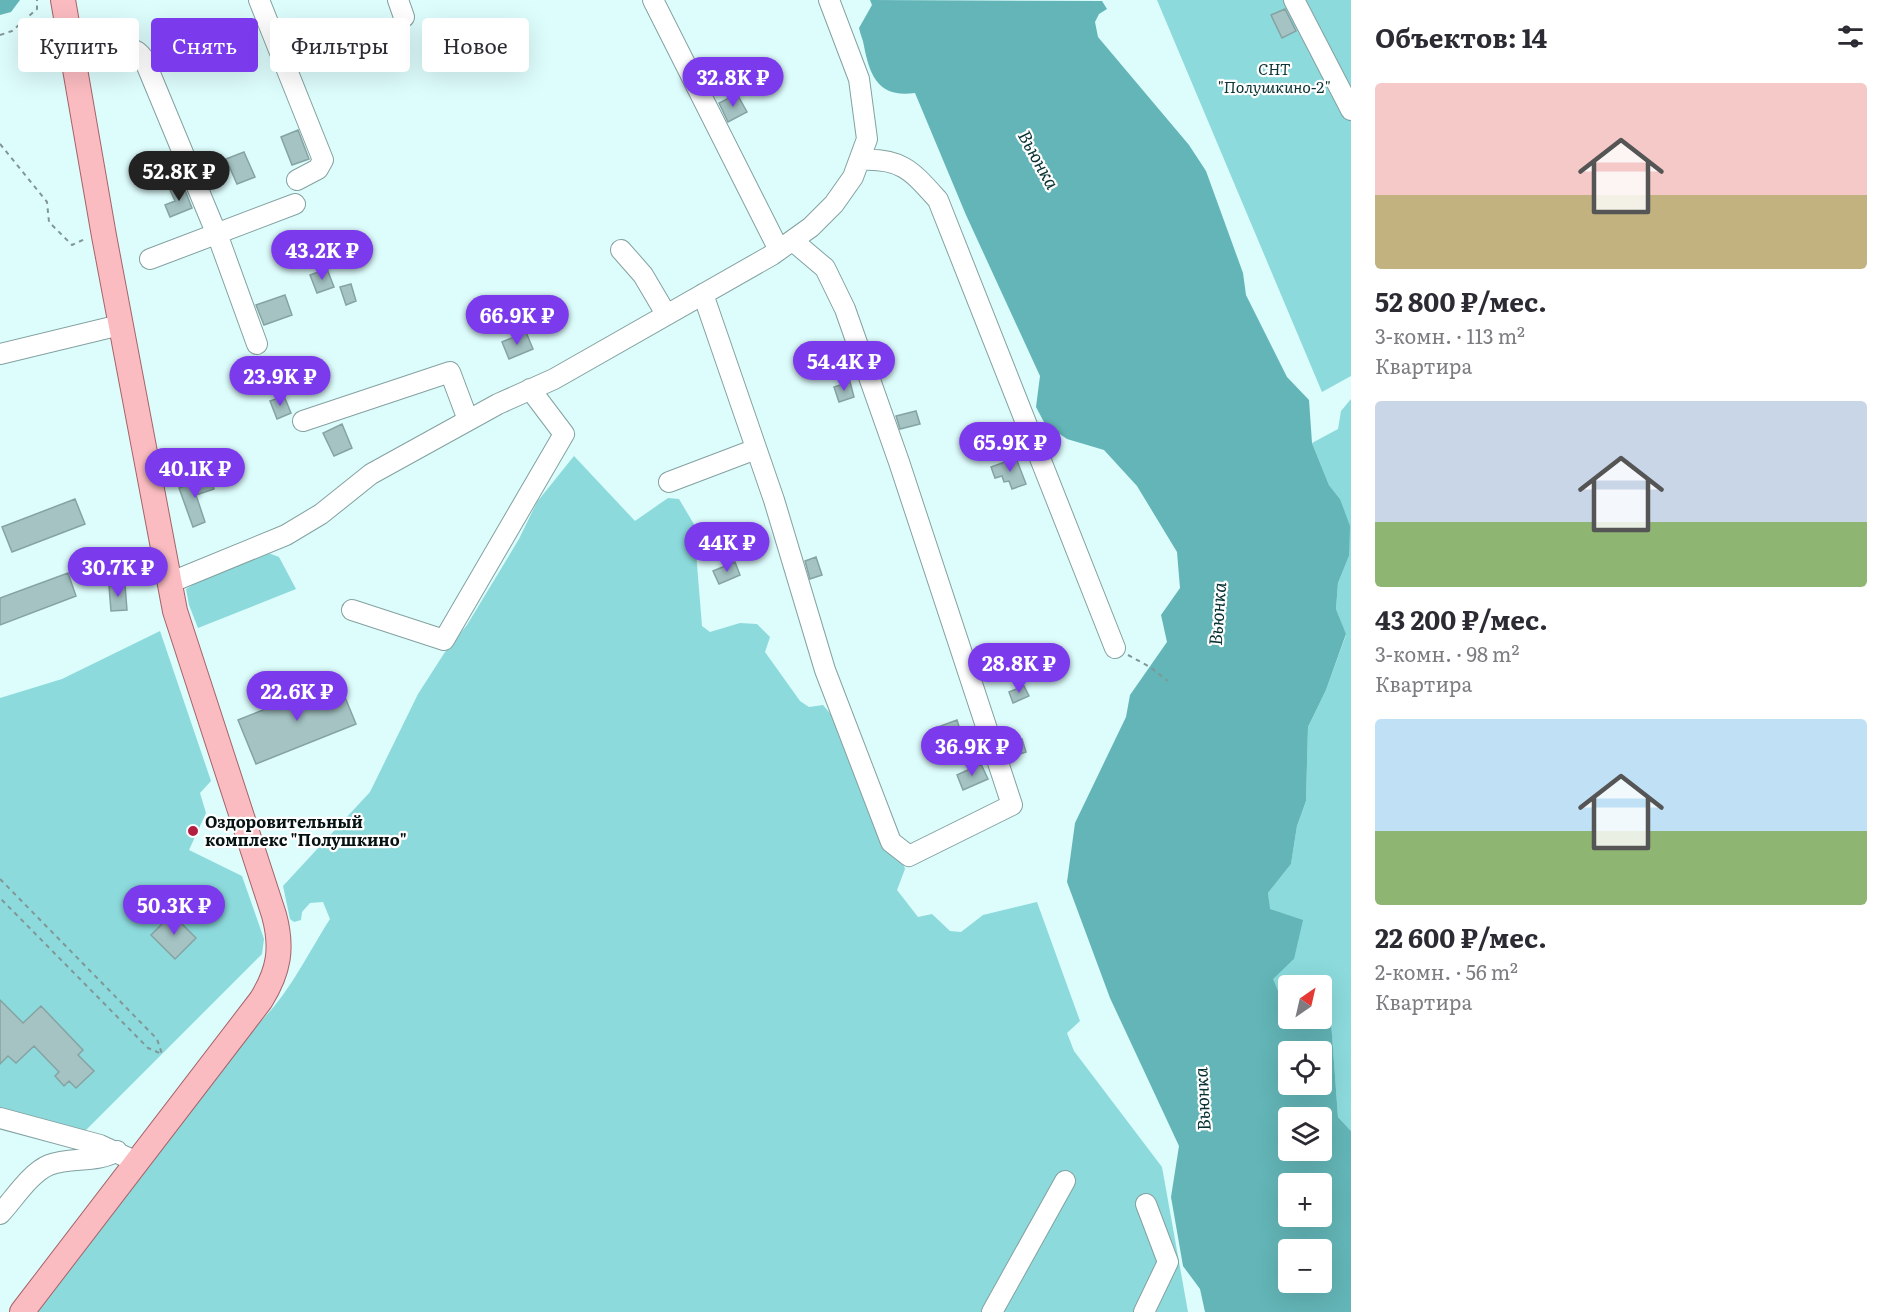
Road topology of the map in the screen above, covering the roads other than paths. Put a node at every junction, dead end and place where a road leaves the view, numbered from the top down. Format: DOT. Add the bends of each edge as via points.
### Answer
graph roads {
  1 [pos="63,0"];
  2 [pos="260,0"];
  3 [pos="653,0"];
  4 [pos="829,0"];
  5 [pos="1294,0"];
  6 [pos="66,18"];
  7 [pos="139,54"];
  8 [pos="76,72"];
  9 [pos="1351,110"];
  10 [pos="861,160"];
  11 [pos="297,180"];
  12 [pos="295,204"];
  13 [pos="216,234"];
  14 [pos="786,246"];
  15 [pos="621,250"];
  16 [pos="150,259"];
  17 [pos="703,294"];
  18 [pos="666,314"];
  19 [pos="120,325"];
  20 [pos="257,344"];
  21 [pos="0,354"];
  22 [pos="530,389"];
  23 [pos="468,420"];
  24 [pos="303,421"];
  25 [pos="756,449"];
  26 [pos="669,482"];
  27 [pos="169,583"];
  28 [pos="352,610"];
  29 [pos="1115,648"];
  30 [pos="0,1118"];
  31 [pos="127,1157"];
  32 [pos="1065,1181"];
  33 [pos="1146,1204"];
  34 [pos="0,1214"];
  35 [pos="22,1312"];
  36 [pos="992,1312"];
  37 [pos="1144,1312"];
  1 -- 6 [label="main road"];
  2 -- 11 [label="street" via="323,160 318,169"];
  3 -- 14 [label="street"];
  4 -- 10 [label="street" via="859,79 867,126"];
  5 -- 9 [label="street"];
  7 -- 13 [label="street" via="150,69"];
  8 -- 19 [label="main road"];
  10 -- 14 [label="street" via="834,204"];
  10 -- 29 [label="street" via="881,159 902,165 938,200"];
  12 -- 13 [label="street"];
  13 -- 16 [label="street"];
  13 -- 20 [label="street"];
  14 -- 17 [label="street"];
  14 -- 25 [label="street" via="825,268 845,309 1012,805 909,856 891,842 825,670"];
  15 -- 18 [label="street" via="643,275"];
  17 -- 18 [label="street"];
  17 -- 25 [label="street"];
  18 -- 22 [label="street"];
  19 -- 21 [label="street"];
  19 -- 27 [label="main road"];
  22 -- 23 [label="street"];
  22 -- 28 [label="street" via="564,434 444,640"];
  23 -- 24 [label="street" via="450,372"];
  23 -- 27 [label="street" via="371,474 326,510 286,535"];
  25 -- 26 [label="street"];
  27 -- 31 [label="main road" via="188,656 274,915 280,956 276,973 261,1000"];
  30 -- 31 [label="street"];
  31 -- 34 [label="street" via="56,1163 44,1168"];
  31 -- 35 [label="main road"];
  32 -- 36 [label="street"];
  33 -- 37 [label="street" via="1167,1262"];
}
